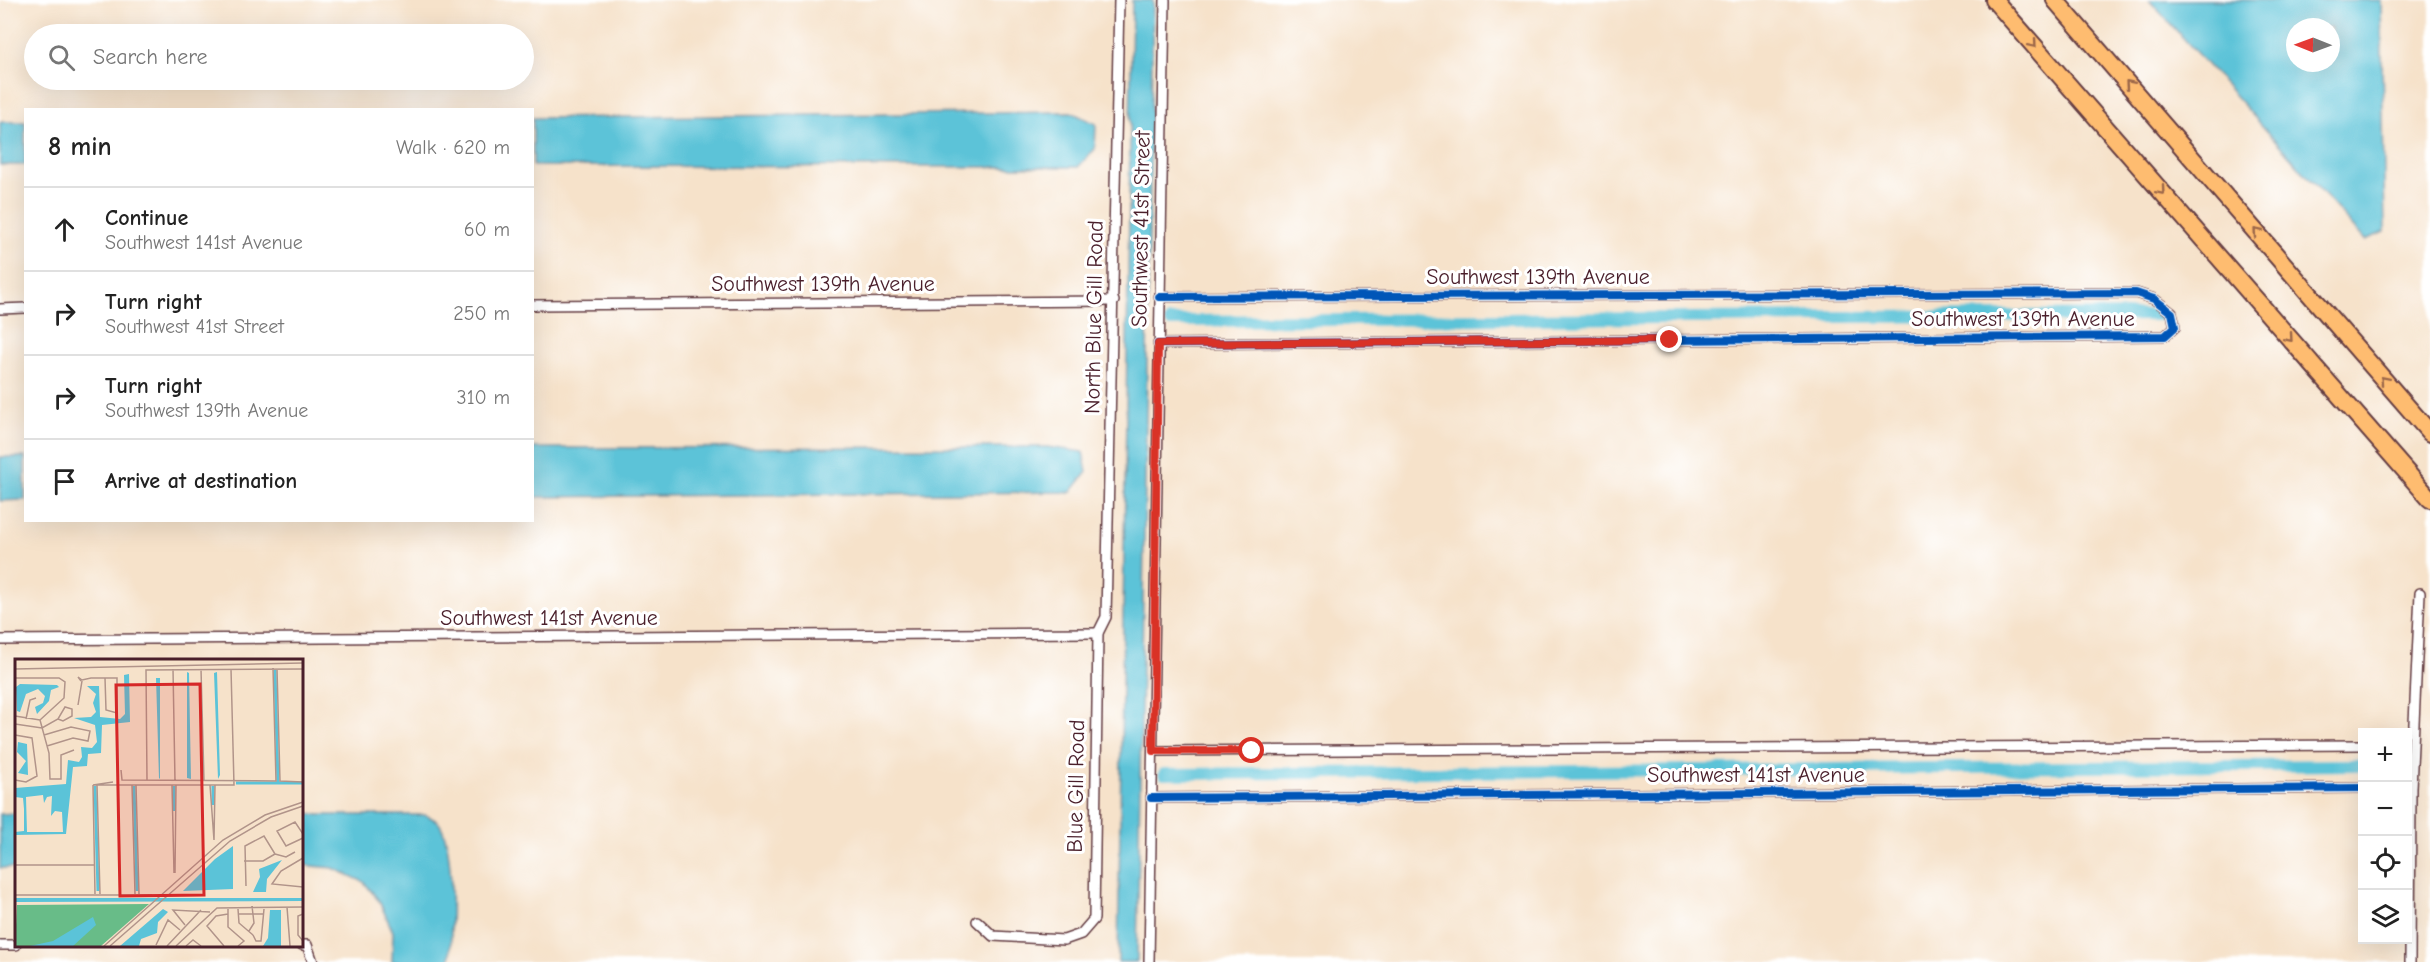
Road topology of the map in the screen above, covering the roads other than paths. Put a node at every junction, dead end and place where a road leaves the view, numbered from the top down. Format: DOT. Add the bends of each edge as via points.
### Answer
graph roads {
  1 [pos="1119,0"];
  2 [pos="1165,0"];
  3 [pos="1994,0"];
  4 [pos="2055,0"];
  5 [pos="1159,297"];
  6 [pos="1114,301"];
  7 [pos="534,305"];
  8 [pos="0,309"];
  9 [pos="24,309"];
  10 [pos="1158,344"];
  11 [pos="2426,429"];
  12 [pos="2426,494"];
  13 [pos="2420,593"];
  14 [pos="1098,633"];
  15 [pos="0,640"];
  16 [pos="2411,728"];
  17 [pos="2358,745"];
  18 [pos="1153,751"];
  19 [pos="2358,788"];
  20 [pos="1151,798"];
  21 [pos="2409,836"];
  22 [pos="977,921"];
  23 [pos="304,945"];
  24 [pos="314,962"];
  25 [pos="1149,962"];
  26 [pos="2410,962"];
  1 -- 6 [label="street, North Blue Gill Road"];
  2 -- 5 [label="street, Southwest 41st Street"];
  3 -- 12 [label="highway, one-way"];
  11 -- 4 [label="highway, one-way"];
  5 -- 10 [label="street, Southwest 41st Street"];
  5 -- 10 [label="street, Southwest 139th Avenue" via="2136,293 2154,299 2172,313 2175,327 2165,336"];
  6 -- 7 [label="street, Southwest 139th Avenue"];
  6 -- 14 [label="street, North Blue Gill Road" via="1106,617"];
  8 -- 9 [label="street"];
  10 -- 18 [label="street, Southwest 41st Street"];
  13 -- 16 [label="street"];
  14 -- 15 [label="street, Southwest 141st Avenue"];
  14 -- 22 [label="street, Blue Gill Road" via="1094,919 1081,934 1064,940 993,936"];
  17 -- 18 [label="street, Southwest 141st Avenue"];
  18 -- 20 [label="street, Southwest 41st Street"];
  19 -- 20 [label="street, Southwest 141st Avenue"];
  20 -- 25 [label="street, Southwest 41st Street"];
  21 -- 26 [label="street"];
  23 -- 24 [label="street"];
}
